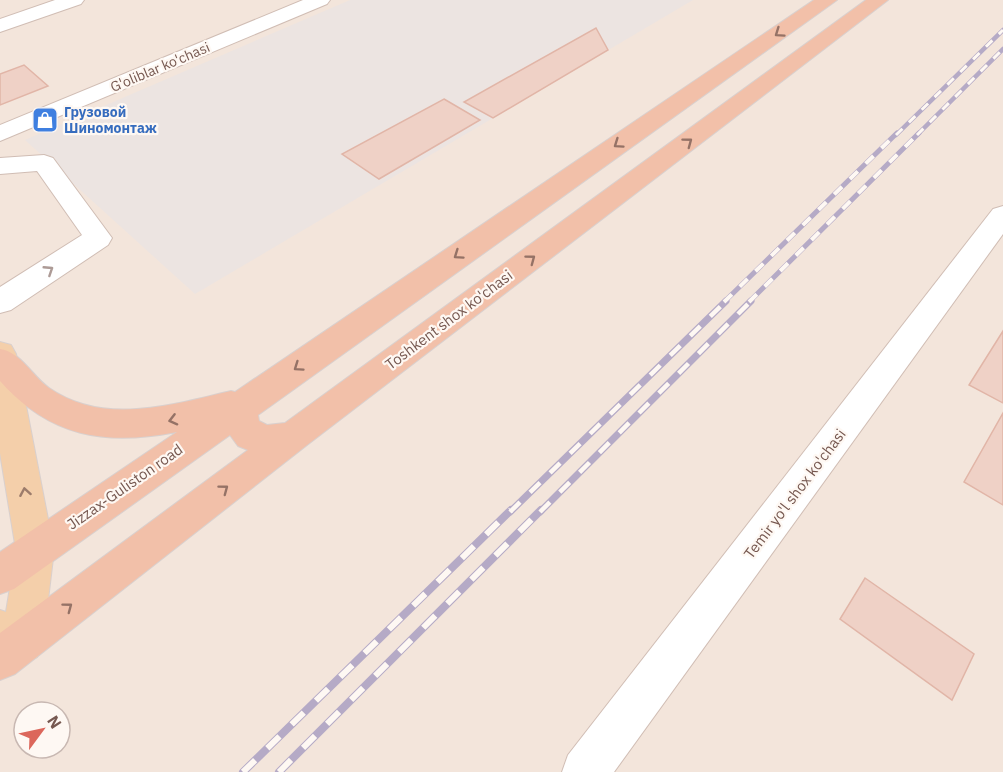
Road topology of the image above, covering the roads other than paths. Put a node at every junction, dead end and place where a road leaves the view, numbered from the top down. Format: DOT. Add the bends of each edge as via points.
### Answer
graph roads {
  1 [pos="74,0"];
  2 [pos="320,0"];
  3 [pos="827,0"];
  4 [pos="878,0"];
  5 [pos="0,26"];
  6 [pos="0,134"];
  7 [pos="0,166"];
  8 [pos="1003,214"];
  9 [pos="0,302"];
  10 [pos="1,357"];
  11 [pos="250,400"];
  12 [pos="295,435"];
  13 [pos="35,550"];
  14 [pos="0,574"];
  15 [pos="7,644"];
  16 [pos="585,772"];
  1 -- 5 [label="street"];
  2 -- 6 [label="street, G'oliblar ko'chasi"];
  3 -- 11 [label="highway, one-way"];
  12 -- 4 [label="highway, Toshkent shox ko'chasi, one-way"];
  9 -- 7 [label="street, one-way" via="98,238 44,163"];
  8 -- 16 [label="street, Temir yo'l shox ko'chasi"];
  11 -- 10 [label="highway, one-way" via="163,422 126,426 93,423 37,397"];
  13 -- 10 [label="main road, one-way"];
  11 -- 12 [label="highway" via="241,410 247,432 270,441"];
  11 -- 13 [label="highway, Jizzax-Guliston road"];
  15 -- 12 [label="highway, Toshkent shox ko'chasi, one-way"];
  13 -- 14 [label="highway, Jizzax-Guliston road"];
  13 -- 15 [label="main road"];
}
